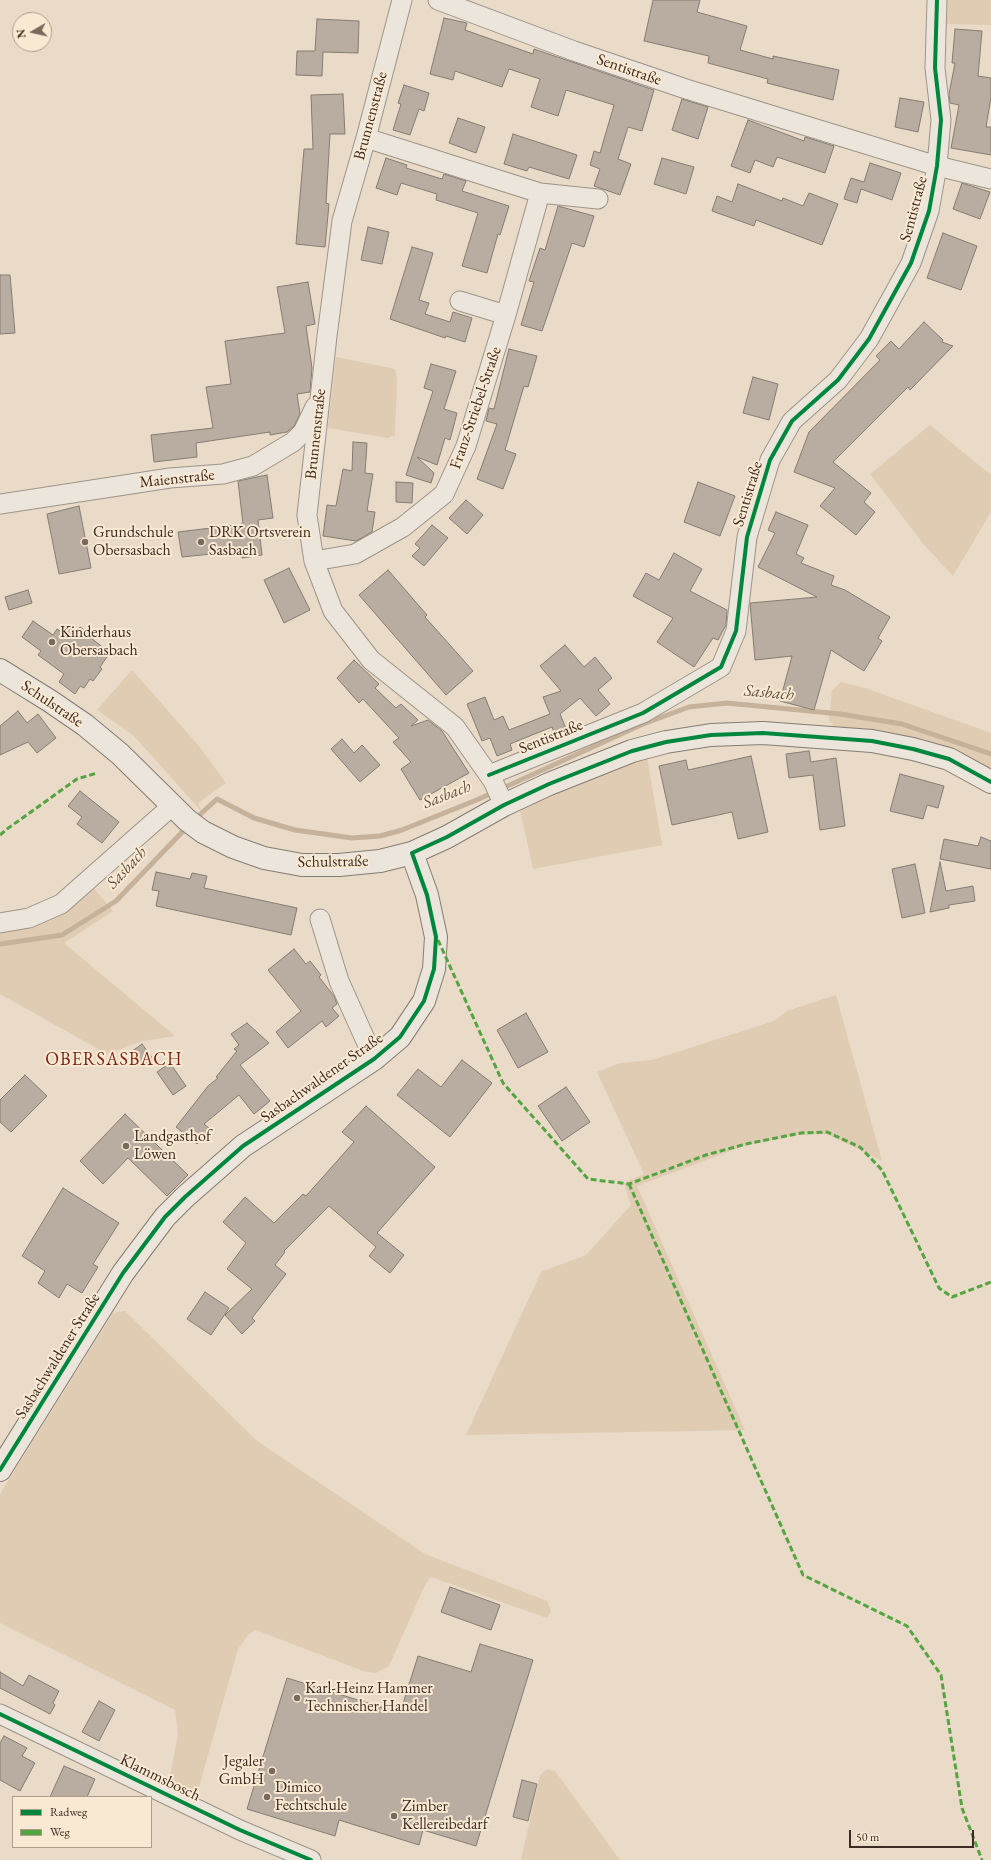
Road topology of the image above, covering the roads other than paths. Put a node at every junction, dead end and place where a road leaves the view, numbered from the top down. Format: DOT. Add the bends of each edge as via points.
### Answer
graph roads {
  1 [pos="402,0"];
  2 [pos="438,0"];
  3 [pos="937,0"];
  4 [pos="366,138"];
  5 [pos="937,166"];
  6 [pos="991,179"];
  7 [pos="540,193"];
  8 [pos="598,199"];
  9 [pos="460,301"];
  10 [pos="506,315"];
  11 [pos="321,396"];
  12 [pos="0,504"];
  13 [pos="314,561"];
  14 [pos="0,670"];
  15 [pos="491,778"];
  16 [pos="991,782"];
  17 [pos="502,802"];
  18 [pos="187,819"];
  19 [pos="412,853"];
  20 [pos="320,920"];
  21 [pos="0,923"];
  22 [pos="374,1059"];
  23 [pos="0,1470"];
  24 [pos="0,1714"];
  25 [pos="311,1860"];
  1 -- 4 [label="street, Brunnenstraße"];
  2 -- 5 [label="street, Sentistraße" via="664,82"];
  3 -- 5 [label="street" via="935,68 941,120"];
  4 -- 7 [label="street"];
  4 -- 11 [label="street, Brunnenstraße" via="342,221"];
  5 -- 6 [label="street, Sentistraße"];
  5 -- 15 [label="street, Sentistraße" via="929,211 911,263 869,339 838,380 792,421 770,460 747,537 736,631 721,666 643,713"];
  7 -- 8 [label="street"];
  7 -- 10 [label="street, Franz-Striebel-Straße"];
  9 -- 10 [label="street"];
  10 -- 13 [label="street, Franz-Striebel-Straße" via="466,446 444,494 403,526 355,554"];
  11 -- 12 [label="street, Maienstraße" via="303,432 293,442 253,466 223,474 170,478"];
  11 -- 13 [label="street, Brunnenstraße" via="308,515"];
  13 -- 15 [label="street, Brunnenstraße" via="333,611 371,660 455,727"];
  14 -- 18 [label="main road, Schulstraße" via="91,730 120,754"];
  15 -- 17 [label="street, Brunnenstraße"];
  16 -- 17 [label="main road" via="949,759 872,741 763,733 711,735 666,742 632,751"];
  17 -- 19 [label="main road" via="448,837"];
  18 -- 19 [label="main road, Schulstraße" via="233,847 264,858 302,865 380,861"];
  18 -- 21 [label="street" via="60,904 29,918"];
  19 -- 22 [label="main road, Sasbachwaldener Straße" via="436,937 434,970 424,1001 400,1037"];
  20 -- 22 [label="street" via="339,981"];
  22 -- 23 [label="main road, Sasbachwaldener Straße" via="243,1146 165,1217 123,1273"];
  24 -- 25 [label="street, Klammsbosch" via="240,1830"];
}
